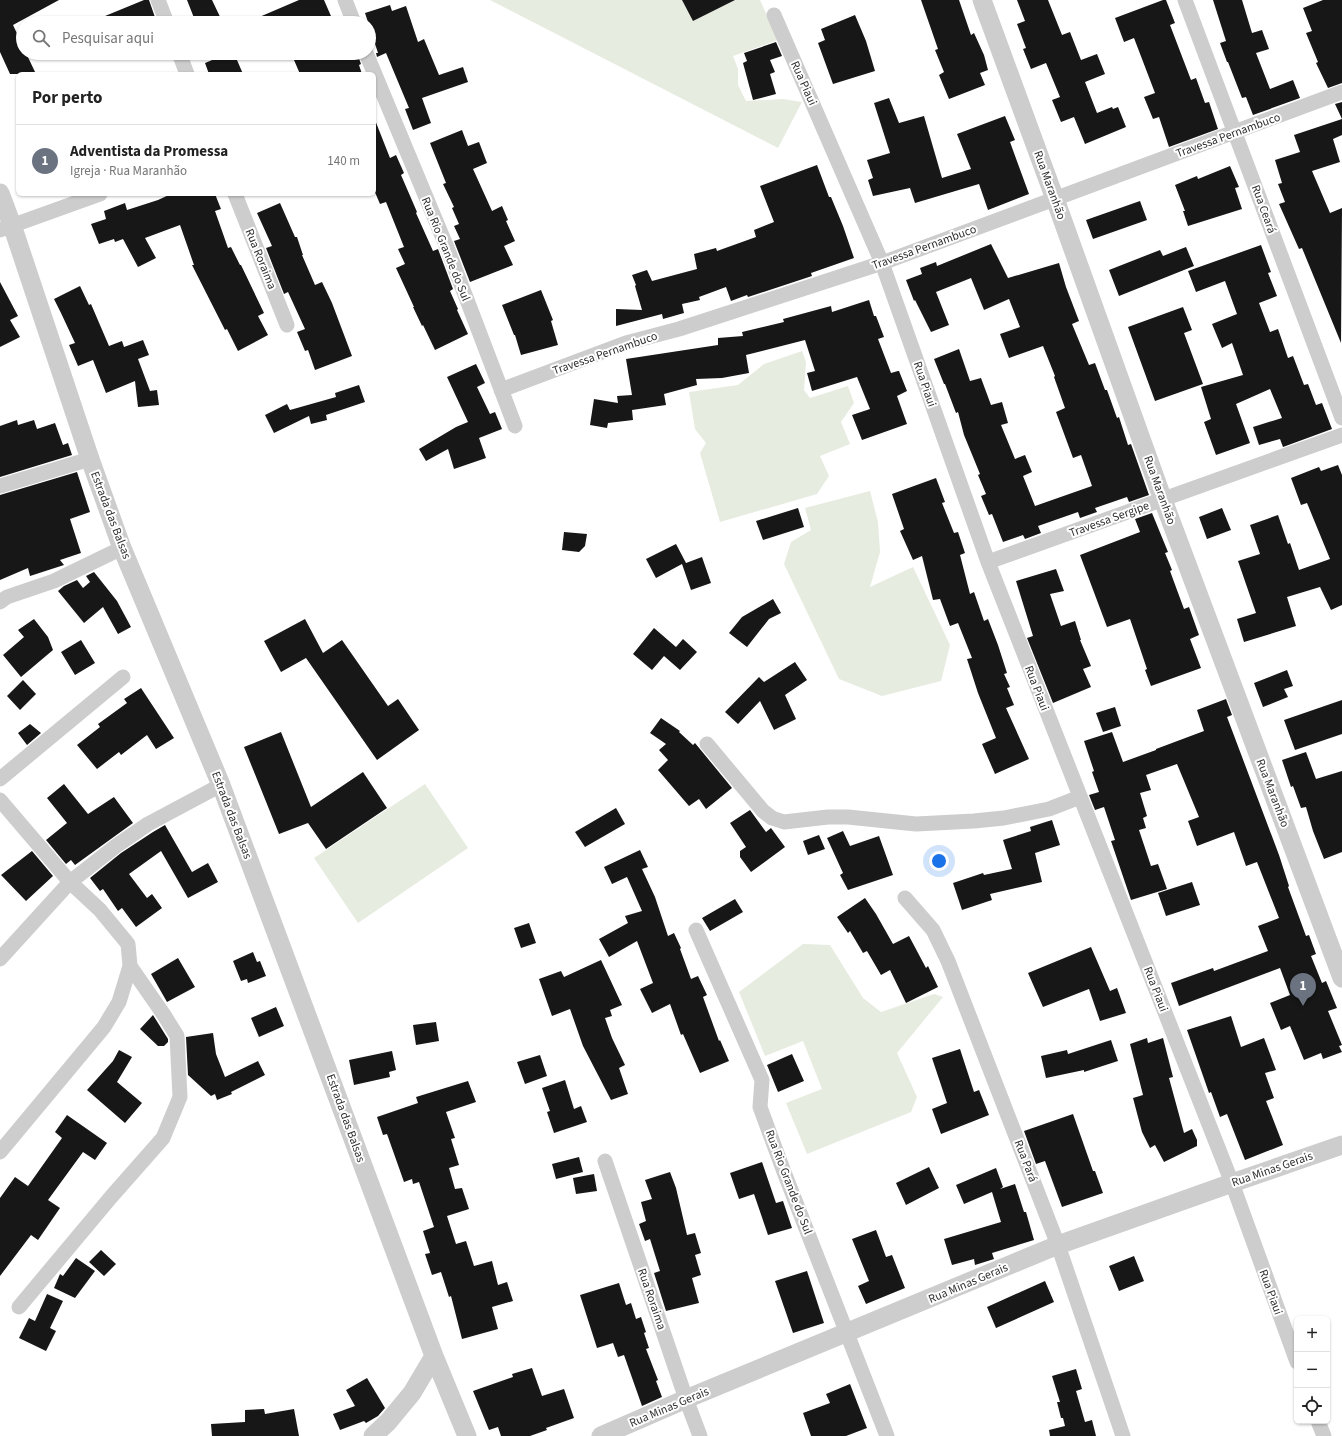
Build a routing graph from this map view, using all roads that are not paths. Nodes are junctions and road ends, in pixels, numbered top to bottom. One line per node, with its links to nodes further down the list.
1 (158, 0): 6 (street)
2 (345, 0): 7 (street)
3 (982, 0): 18 (street, Rua Maranhão)
4 (1185, 0): 14 (street, Rua Ceará)
5 (774, 15): 20 (street, Rua Piaui)
6 (164, 16)
7 (351, 16)
8 (182, 60): 10 (street)
9 (368, 60): 11 (street, Rua Rio Grande do Sul)
10 (186, 72)
11 (371, 72)
12 (1342, 92): 14 (street, Travessa Pernambuco)
13 (378, 95): 22 (street, Rua Rio Grande do Sul)
14 (1236, 132): 18 (street, Travessa Pernambuco); 23 (street, Rua Ceará)
15 (0, 193): 19 (street, Estrada das Balsas)
16 (94, 196): 19 (street)
17 (236, 196): 21 (street, Rua Roraima)
18 (1055, 198): 20 (street, Travessa Pernambuco); 28 (street, Rua Maranhão)
19 (6, 228): 26 (street, Estrada das Balsas)
20 (882, 263): 22 (street, Travessa Pernambuco); 30 (street, Rua Piaui)
21 (287, 325)
22 (501, 390): 24 (street, Rua Rio Grande do Sul)
23 (1342, 418)
24 (515, 426)
25 (1342, 435): 28 (street, Travessa Sergipe)
26 (90, 459): 27 (street); 29 (street, Estrada das Balsas)
27 (0, 486)
28 (1163, 500): 30 (street, Travessa Sergipe); 43 (street, Rua Maranhão)
29 (122, 548): 31 (street); 35 (street, Estrada das Balsas)
30 (988, 562): 36 (street, Rua Piaui)
31 (0, 602)
32 (123, 677): 34 (street)
33 (707, 744): 36 (street)
34 (0, 779)
35 (222, 785): 38 (street); 52 (street, Estrada das Balsas)
36 (1080, 797): 47 (street, Rua Piaui)
37 (0, 800): 38 (street)
38 (70, 882): 41 (street); 42 (street)
39 (905, 898): 48 (street, Rua Pará)
40 (696, 930): 50 (street, Rua Rio Grande do Sul)
41 (0, 959)
42 (130, 966): 45 (street); 49 (street)
43 (1342, 978)
44 (1342, 1145): 47 (street, Rua Minas Gerais)
45 (0, 1152)
46 (605, 1161): 53 (street, Rua Roraima)
47 (1232, 1183): 48 (street, Rua Minas Gerais); 51 (street, Rua Piaui)
48 (1058, 1245): 50 (street, Rua Minas Gerais); 60 (street, Rua Pará)
49 (19, 1307)
50 (846, 1333): 53 (street, Rua Minas Gerais); 59 (street, Rua Rio Grande do Sul)
51 (1294, 1354)
52 (434, 1356): 55 (street); 56 (street, Estrada das Balsas)
53 (686, 1399): 57 (street, Rua Minas Gerais); 58 (street, Rua Roraima)
54 (1319, 1424): 61 (street)
55 (373, 1436)
56 (467, 1436)
57 (601, 1436)
58 (700, 1436)
59 (887, 1436)
60 (1123, 1436)
61 (1324, 1436)

